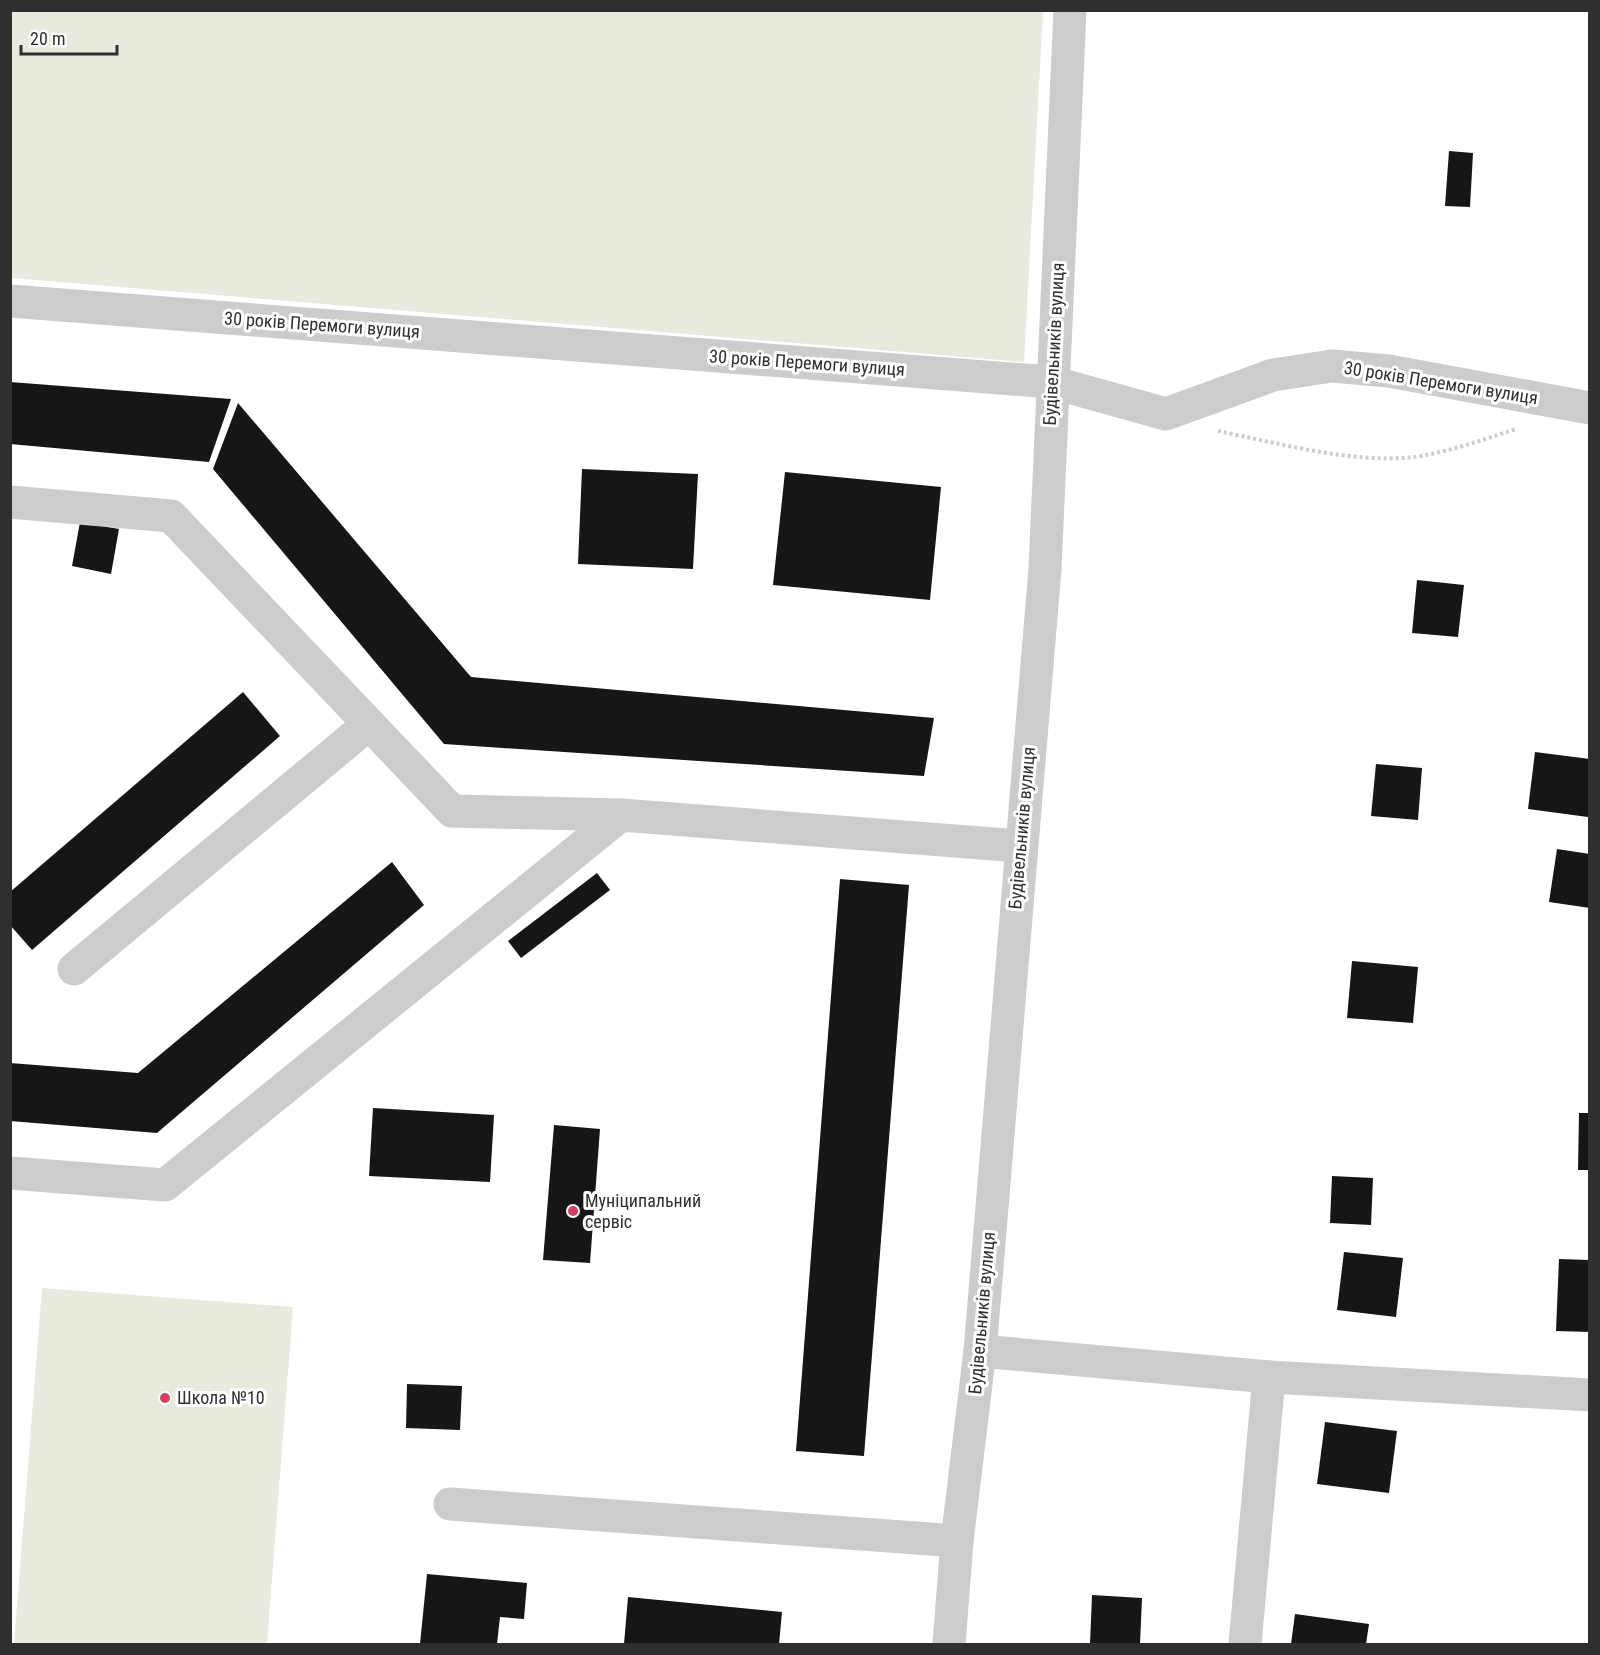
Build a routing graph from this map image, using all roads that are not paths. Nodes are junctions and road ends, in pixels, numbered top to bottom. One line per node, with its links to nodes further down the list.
1 (1070, 10): 3 (street, Будівельників вулиця)
2 (10, 301): 3 (street, 30 років Перемоги вулиця)
3 (1052, 382): 4 (street, 30 років Перемоги вулиця); 8 (street, Будівельників вулиця)
4 (1590, 408)
5 (10, 502): 6 (street)
6 (369, 724): 7 (street); 9 (street)
7 (621, 815): 8 (street); 10 (street)
8 (1020, 846): 11 (street, Будівельників вулиця)
9 (74, 969)
10 (10, 1173)
11 (981, 1352): 12 (street); 15 (street, Будівельників вулиця)
12 (1269, 1377): 13 (street); 17 (street)
13 (1590, 1395)
14 (450, 1504): 15 (street)
15 (957, 1541): 16 (street, Будівельників вулиця)
16 (948, 1644)
17 (1245, 1644)

